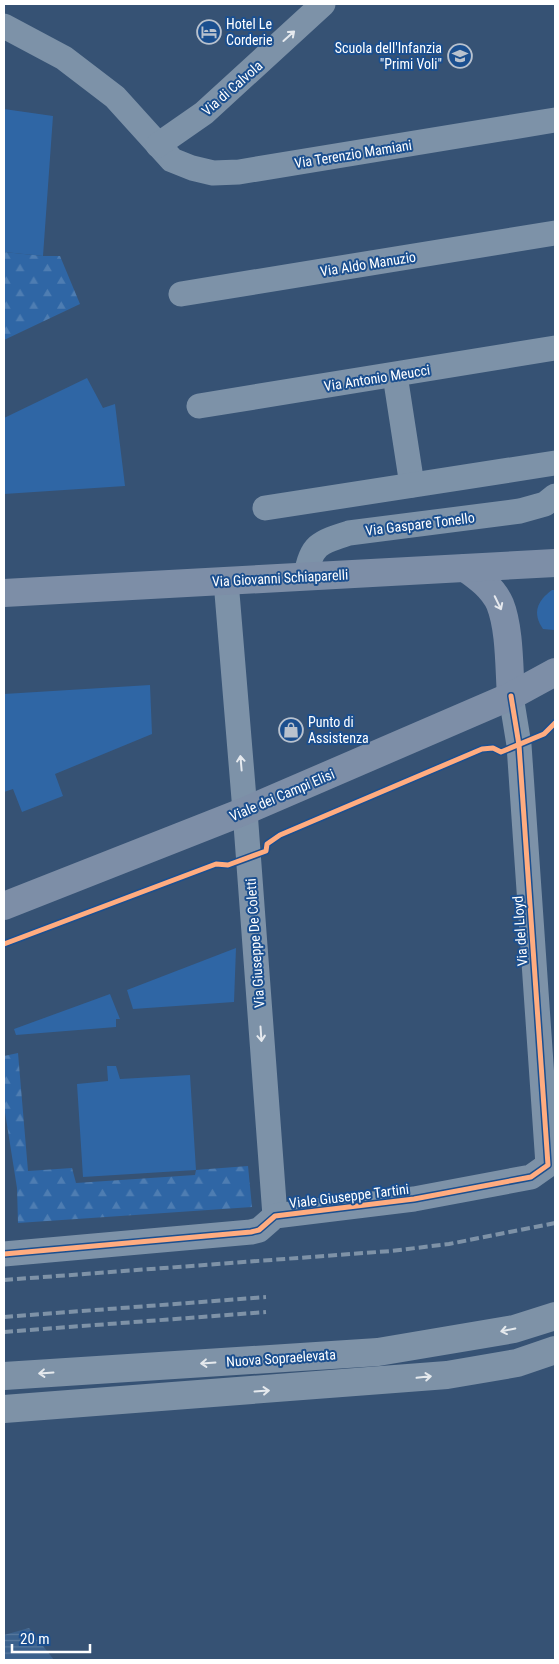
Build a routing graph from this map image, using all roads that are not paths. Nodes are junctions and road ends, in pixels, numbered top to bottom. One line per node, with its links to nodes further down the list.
1 (323, 4): 4 (street, Via di Calvola, one-way to 1)
2 (4, 26): 4 (street, Via Terenzio Mamiani)
3 (555, 120): 4 (street, Via Terenzio Mamiani)
4 (158, 145)
5 (555, 233): 6 (street, Via Aldo Manuzio)
6 (181, 294)
7 (555, 348): 8 (street, Via Antonio Meucci)
8 (395, 375): 9 (street, Via Antonio Meucci); 11 (street)
9 (199, 406)
10 (555, 463): 11 (street)
11 (412, 485): 13 (street)
12 (555, 496): 16 (street, Via Gaspare Tonello)
13 (265, 508)
14 (555, 562): 15 (main road, Via Giovanni Schiaparelli)
15 (465, 568): 16 (main road, Via Giovanni Schiaparelli); 20 (main road, one-way to 20)
16 (306, 577): 17 (main road, Via Giovanni Schiaparelli)
17 (226, 581): 18 (main road, Via Giovanni Schiaparelli); 21 (street, Via Giuseppe De Coletti, one-way to 17)
18 (4, 593)
19 (555, 672): 20 (main road, Viale dei Campi Elisi)
20 (511, 696): 21 (main road, Viale dei Campi Elisi); 23 (street, Via del Lloyd)
21 (245, 811): 22 (main road, Viale dei Campi Elisi); 24 (street, Via Giuseppe De Coletti, one-way to 24)
22 (4, 906)
23 (548, 1165): 24 (street, Viale Giuseppe Tartini)
24 (275, 1216): 25 (street, Viale Giuseppe Tartini)
25 (4, 1254)
26 (555, 1316): 28 (highway, Nuova Sopraelevata, one-way to 28)
27 (555, 1350): 29 (highway, one-way to 27)
28 (4, 1376)
29 (165, 1398): 30 (highway); 31 (highway)
30 (4, 1409)
31 (4, 1419)

